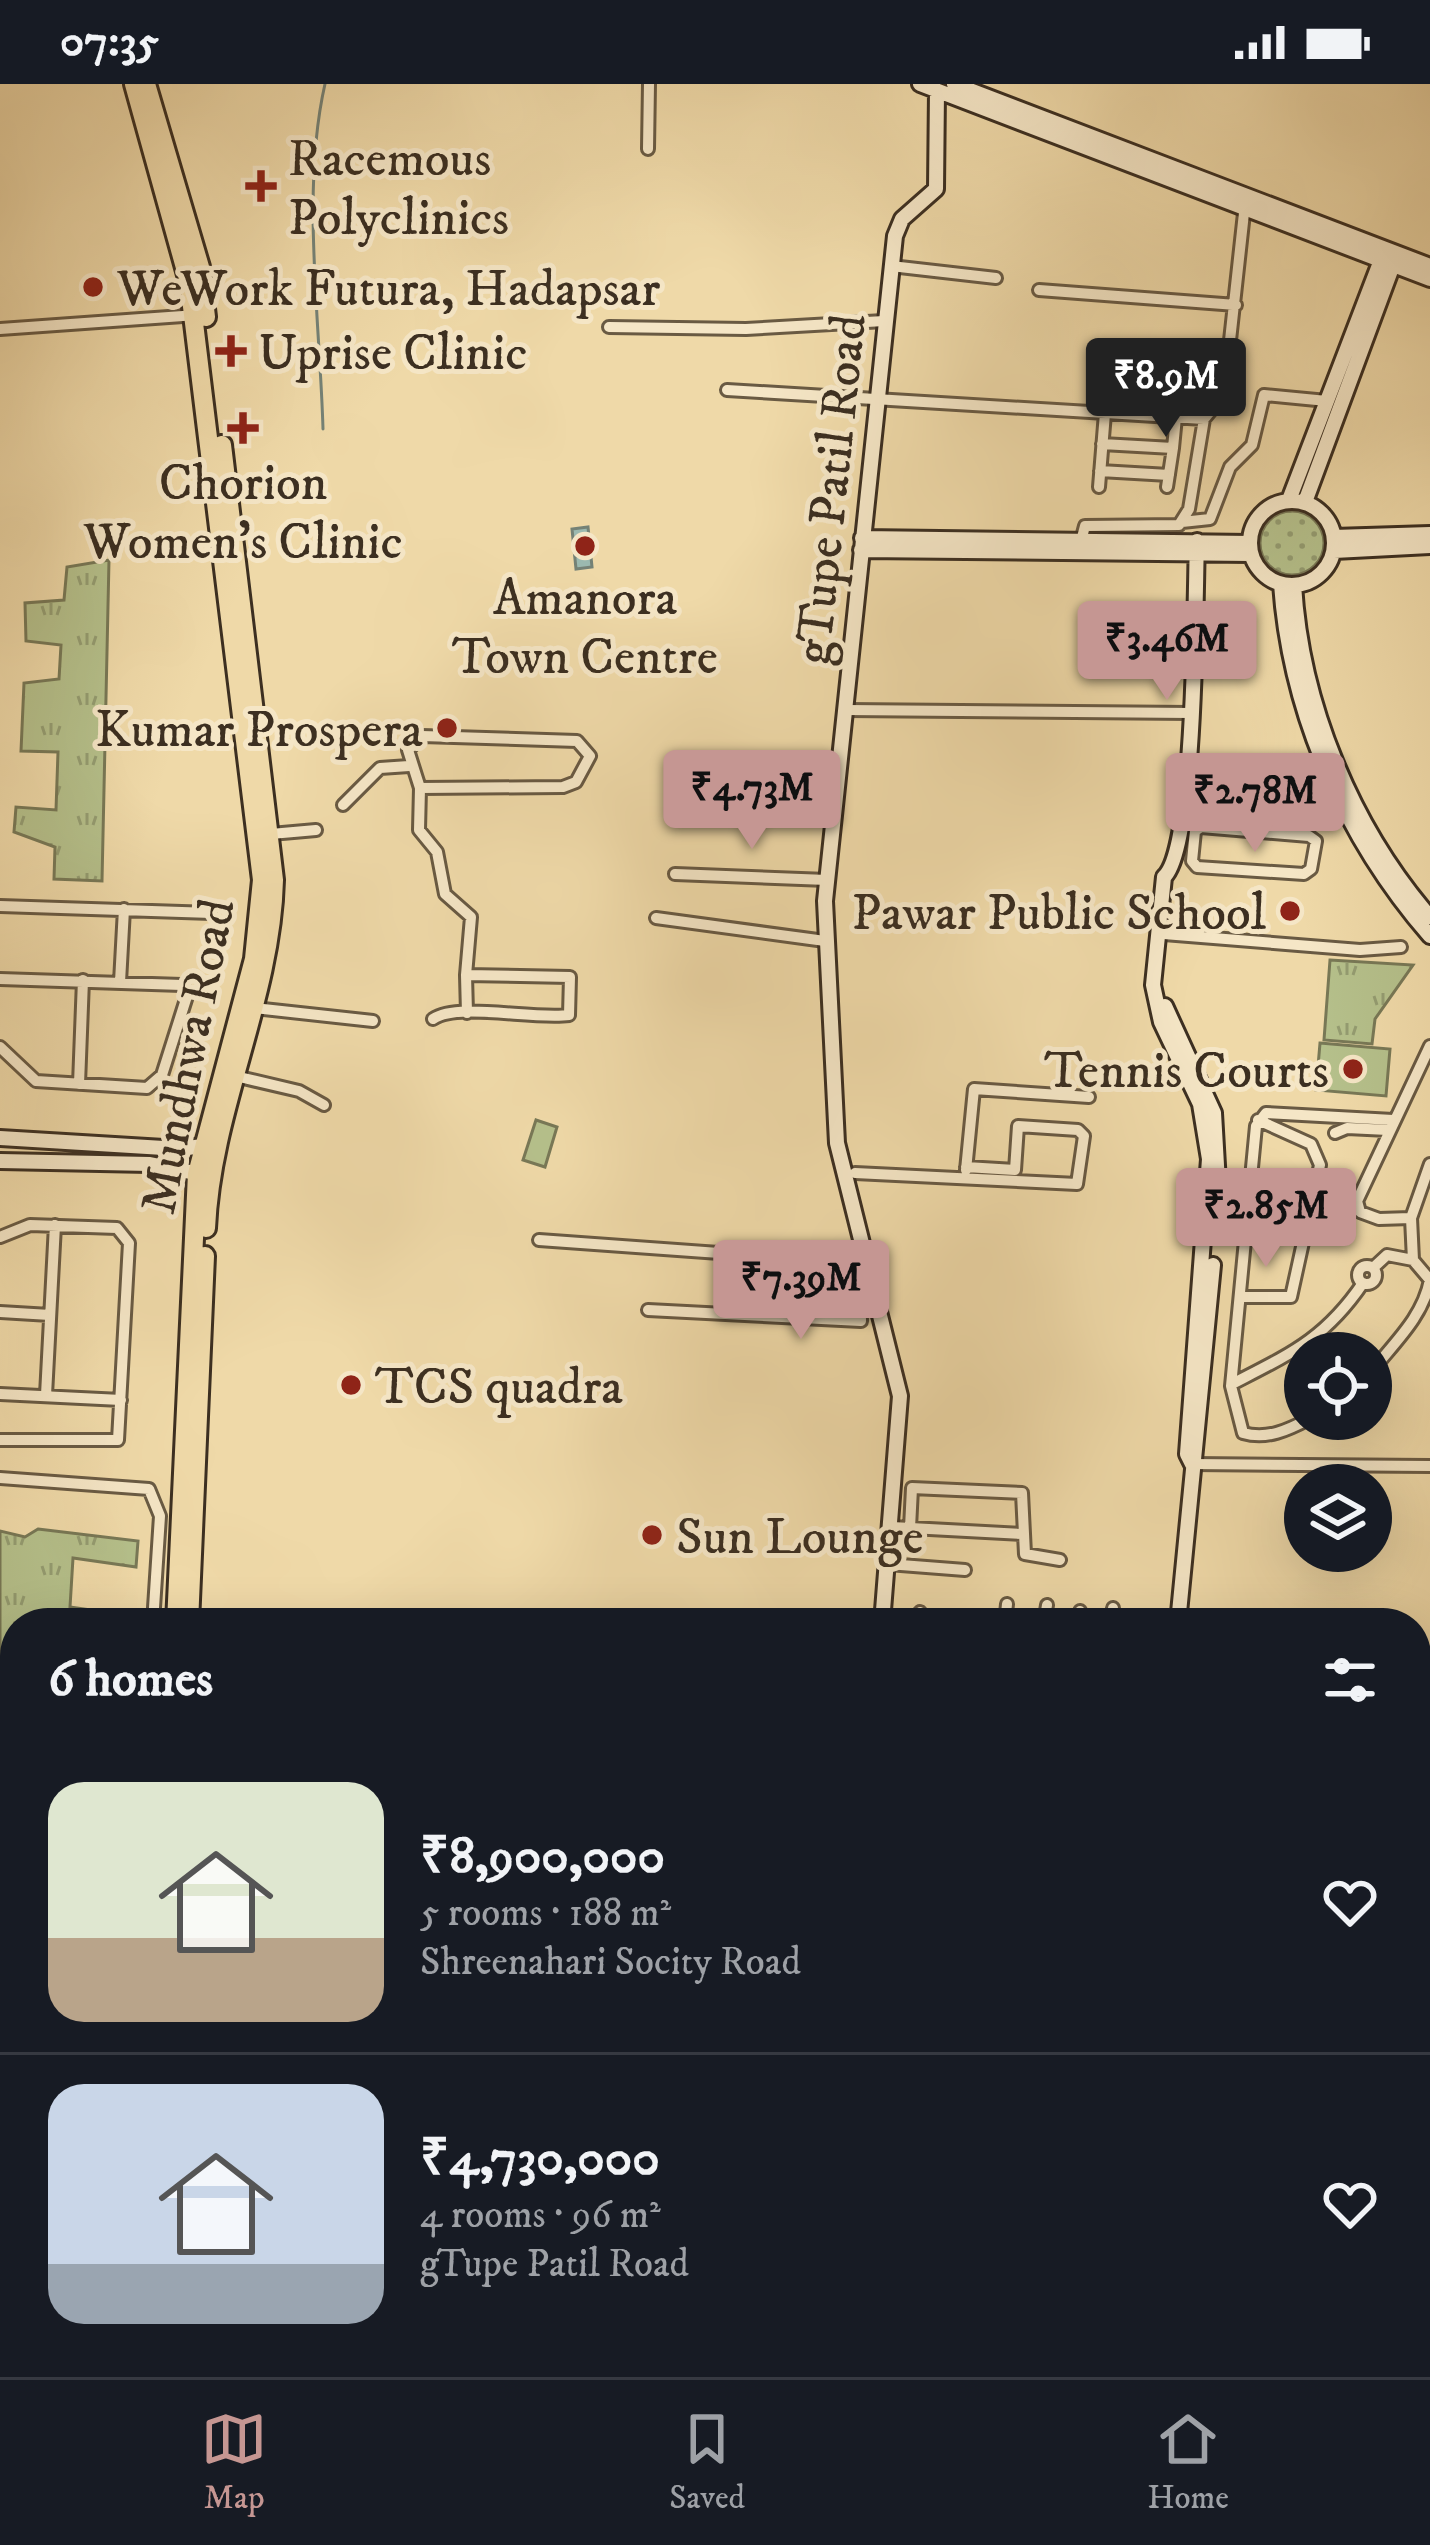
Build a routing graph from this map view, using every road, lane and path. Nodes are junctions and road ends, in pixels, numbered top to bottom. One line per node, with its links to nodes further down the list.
1 (134, 84): 7 (highway, Mundhwa Road)
2 (146, 84): 7 (highway, Mundhwa Road)
3 (649, 84): 8 (street)
4 (920, 84): 6 (street)
5 (954, 84): 9 (street)
6 (938, 87): 9 (street); 12 (street, gTupe Patil Road)
7 (144, 107): 16 (highway, Mundhwa Road)
8 (649, 148)
9 (1245, 202): 10 (street); 11 (street); 15 (street)
10 (1387, 263): 11 (street); 21 (street); 30 (street)
11 (1429, 265)
12 (891, 266): 13 (street); 17 (street, gTupe Patil Road)
13 (996, 278)
14 (1039, 290): 15 (street)
15 (1236, 305): 25 (street)
16 (200, 315): 19 (street); 46 (highway, Mundhwa Road); 79 (highway, Mundhwa Road)
17 (884, 321): 18 (street); 22 (street, gTupe Patil Road)
18 (609, 326)
19 (0, 329)
20 (727, 390): 22 (street)
21 (1327, 401): 30 (street); 31 (street)
22 (874, 403): 23 (street); 34 (street, gTupe Patil Road)
23 (1105, 413): 24 (street); 26 (street)
24 (1176, 417): 25 (street); 27 (street)
25 (1204, 419): 31 (street)
26 (1102, 444): 27 (street); 28 (street)
27 (1173, 448): 28 (street)
28 (1100, 471): 29 (street)
29 (1099, 487)
30 (1297, 501): 35 (street); 38 (street)
31 (1182, 522): 33 (street)
32 (1430, 534): 35 (street)
33 (1139, 540): 34 (street); 37 (street)
34 (861, 544): 40 (street, gTupe Patil Road)
35 (1334, 544): 36 (street); 39 (street)
36 (1430, 546)
37 (1197, 547): 38 (street); 41 (street)
38 (1250, 549): 39 (street)
39 (1287, 584): 54 (street); 57 (street)
40 (845, 710): 41 (street); 50 (street, gTupe Patil Road)
41 (1192, 712): 47 (street)
42 (409, 766): 43 (street); 43 (street); 44 (street)
43 (420, 788): 60 (street)
44 (343, 805)
45 (316, 830): 46 (street)
46 (271, 834): 64 (highway, Mundhwa Road)
47 (1186, 843): 47 (street); 48 (street)
48 (1171, 872): 56 (street); 70 (street)
49 (674, 874): 50 (street)
50 (827, 880): 58 (street, gTupe Patil Road)
51 (0, 906): 52 (street)
52 (124, 909): 53 (street); 63 (street)
53 (212, 913)
54 (1430, 917)
55 (656, 918): 58 (street)
56 (1164, 934): 59 (street); 70 (street)
57 (1430, 936)
58 (825, 941): 90 (street, gTupe Patil Road)
59 (1401, 947)
60 (466, 975): 65 (street); 65 (street)
61 (0, 979): 62 (street)
62 (83, 980): 63 (street); 72 (street)
63 (120, 982): 72 (street)
64 (254, 1007): 67 (street); 71 (highway, Mundhwa Road)
65 (467, 1013): 66 (street)
66 (433, 1019)
67 (374, 1022)
68 (1430, 1046): 76 (street)
69 (0, 1047): 72 (street)
70 (1190, 1071): 102 (street)
71 (235, 1076): 74 (street); 79 (highway, Mundhwa Road)
72 (79, 1084)
73 (1089, 1097): 83 (street)
74 (324, 1105)
75 (1258, 1120): 76 (street); 91 (street); 91 (street)
76 (1390, 1125): 77 (street); 85 (street)
77 (1335, 1133)
78 (0, 1138): 79 (street)
79 (210, 1145): 84 (highway, Mundhwa Road)
80 (0, 1161): 84 (street)
81 (1430, 1164): 85 (street)
82 (856, 1173): 83 (street)
83 (965, 1173): 83 (street)
84 (204, 1175): 116 (highway, Mundhwa Road); 117 (highway, Mundhwa Road)
85 (1411, 1218): 89 (street)
86 (55, 1226): 87 (street); 94 (street); 99 (street)
87 (0, 1237)
88 (539, 1240): 90 (street)
89 (1413, 1260): 95 (street); 96 (street)
90 (865, 1264): 92 (street); 107 (street, gTupe Patil Road)
91 (1240, 1297): 96 (street)
92 (648, 1310)
93 (0, 1312): 94 (street)
94 (50, 1315): 98 (street)
95 (1392, 1347)
96 (1232, 1384): 100 (street)
97 (0, 1394): 98 (street)
98 (46, 1395): 99 (street)
99 (121, 1400): 101 (street)
100 (1284, 1429)
101 (0, 1441)
102 (1192, 1464): 103 (street); 121 (street)
103 (1430, 1466)
104 (1022, 1476): 106 (street)
105 (0, 1478): 115 (street)
106 (1022, 1493): 108 (street); 109 (street)
107 (892, 1527): 108 (street); 111 (street, gTupe Patil Road)
108 (910, 1528): 109 (street)
109 (1021, 1534): 110 (street)
110 (1060, 1560)
111 (888, 1564): 112 (street); 118 (street, gTupe Patil Road)
112 (965, 1570)
113 (1007, 1604): 119 (street)
114 (1047, 1605): 120 (street)
115 (154, 1608)
116 (177, 1608)
117 (190, 1608)
118 (884, 1608)
119 (1007, 1608)
120 (1046, 1608)
121 (1179, 1608)

